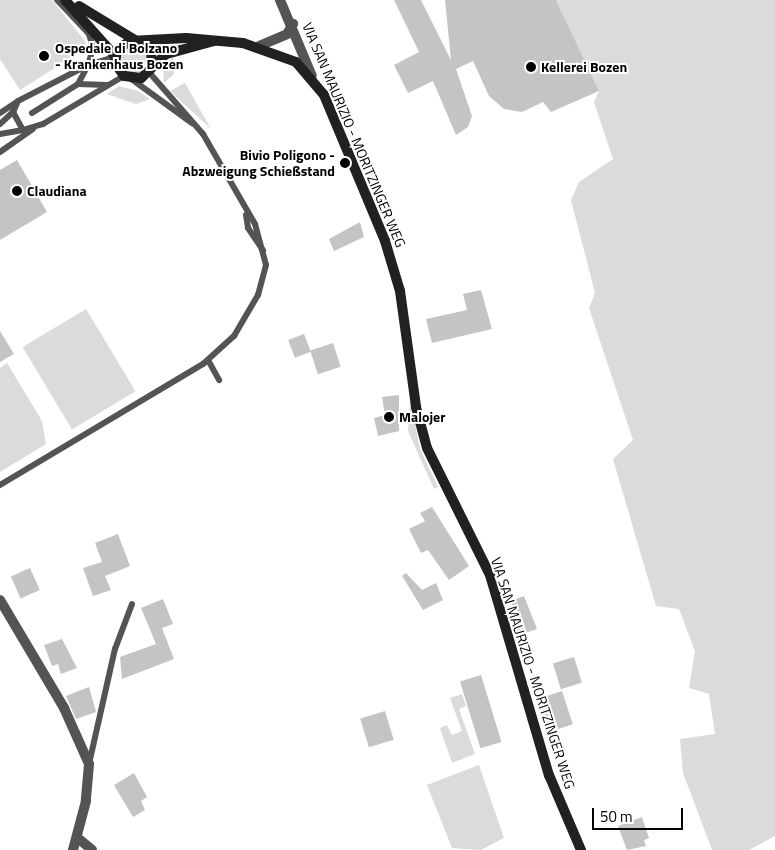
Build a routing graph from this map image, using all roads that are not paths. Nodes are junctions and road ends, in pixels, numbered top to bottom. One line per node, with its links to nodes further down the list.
1 (57, 0): 10 (lane)
2 (65, 0): 9 (main road)
3 (73, 0): 6 (main road)
4 (280, 0): 5 (street, VIA SAN MAURIZIO - MORITZINGER WEG)
5 (293, 24): 8 (street); 12 (street, VIA SAN MAURIZIO - MORITZINGER WEG)
6 (136, 40): 7 (main road); 9 (main road); 11 (main road)
7 (214, 41): 8 (main road); 11 (main road)
8 (259, 46): 12 (main road)
9 (115, 56): 10 (lane); 13 (main road)
10 (88, 66): 15 (lane); 16 (lane)
11 (151, 70): 13 (main road); 21 (lane)
12 (312, 76): 35 (main road, VIA SAN MAURIZIO - MORITZINGER WEG)
13 (127, 77): 14 (lane); 21 (lane)
14 (112, 83): 15 (lane); 22 (lane)
15 (78, 84): 18 (lane)
16 (18, 101): 17 (lane); 19 (lane)
17 (13, 112): 20 (lane); 23 (lane)
18 (32, 112)
19 (0, 113)
20 (0, 124)
21 (197, 127): 26 (lane)
22 (33, 129): 23 (lane); 25 (lane)
23 (24, 130): 24 (lane)
24 (0, 134)
25 (0, 152)
26 (208, 360): 27 (lane); 28 (lane)
27 (219, 380)
28 (0, 486)
29 (0, 600): 31 (street)
30 (132, 604): 31 (lane)
31 (89, 764): 32 (street)
32 (79, 839): 33 (street); 34 (street)
33 (73, 850)
34 (92, 850)
35 (580, 850)

